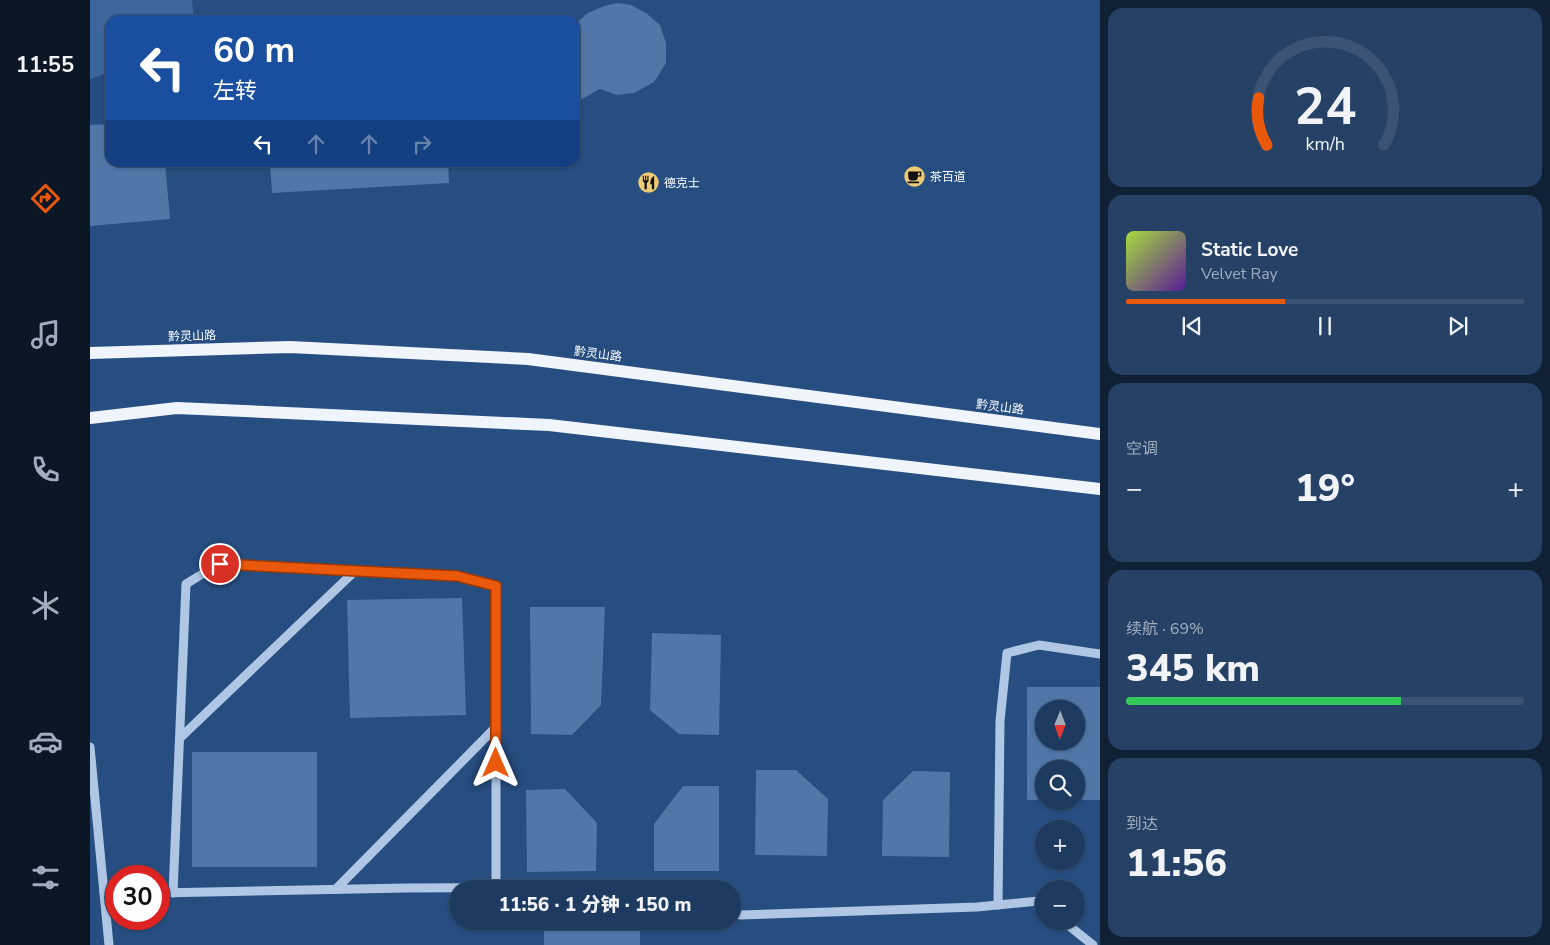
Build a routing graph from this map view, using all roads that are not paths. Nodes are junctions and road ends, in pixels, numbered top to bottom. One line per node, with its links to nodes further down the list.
1 (90, 353): 3 (main road, 黔灵山路)
2 (90, 418): 4 (main road)
3 (1100, 434)
4 (1100, 489)
5 (355, 571): 7 (street); 8 (street); 8 (street)
6 (1100, 654): 16 (street)
7 (496, 727): 10 (street); 12 (street)
8 (180, 738): 14 (street)
9 (90, 747): 13 (street)
10 (496, 880)
11 (449, 888): 12 (street)
12 (336, 889): 14 (street)
13 (104, 892): 19 (street)
14 (173, 893)
15 (1035, 901): 16 (street)
16 (998, 905): 17 (street)
17 (741, 915)
18 (1074, 930): 20 (street)
19 (109, 945)
20 (1093, 945)

